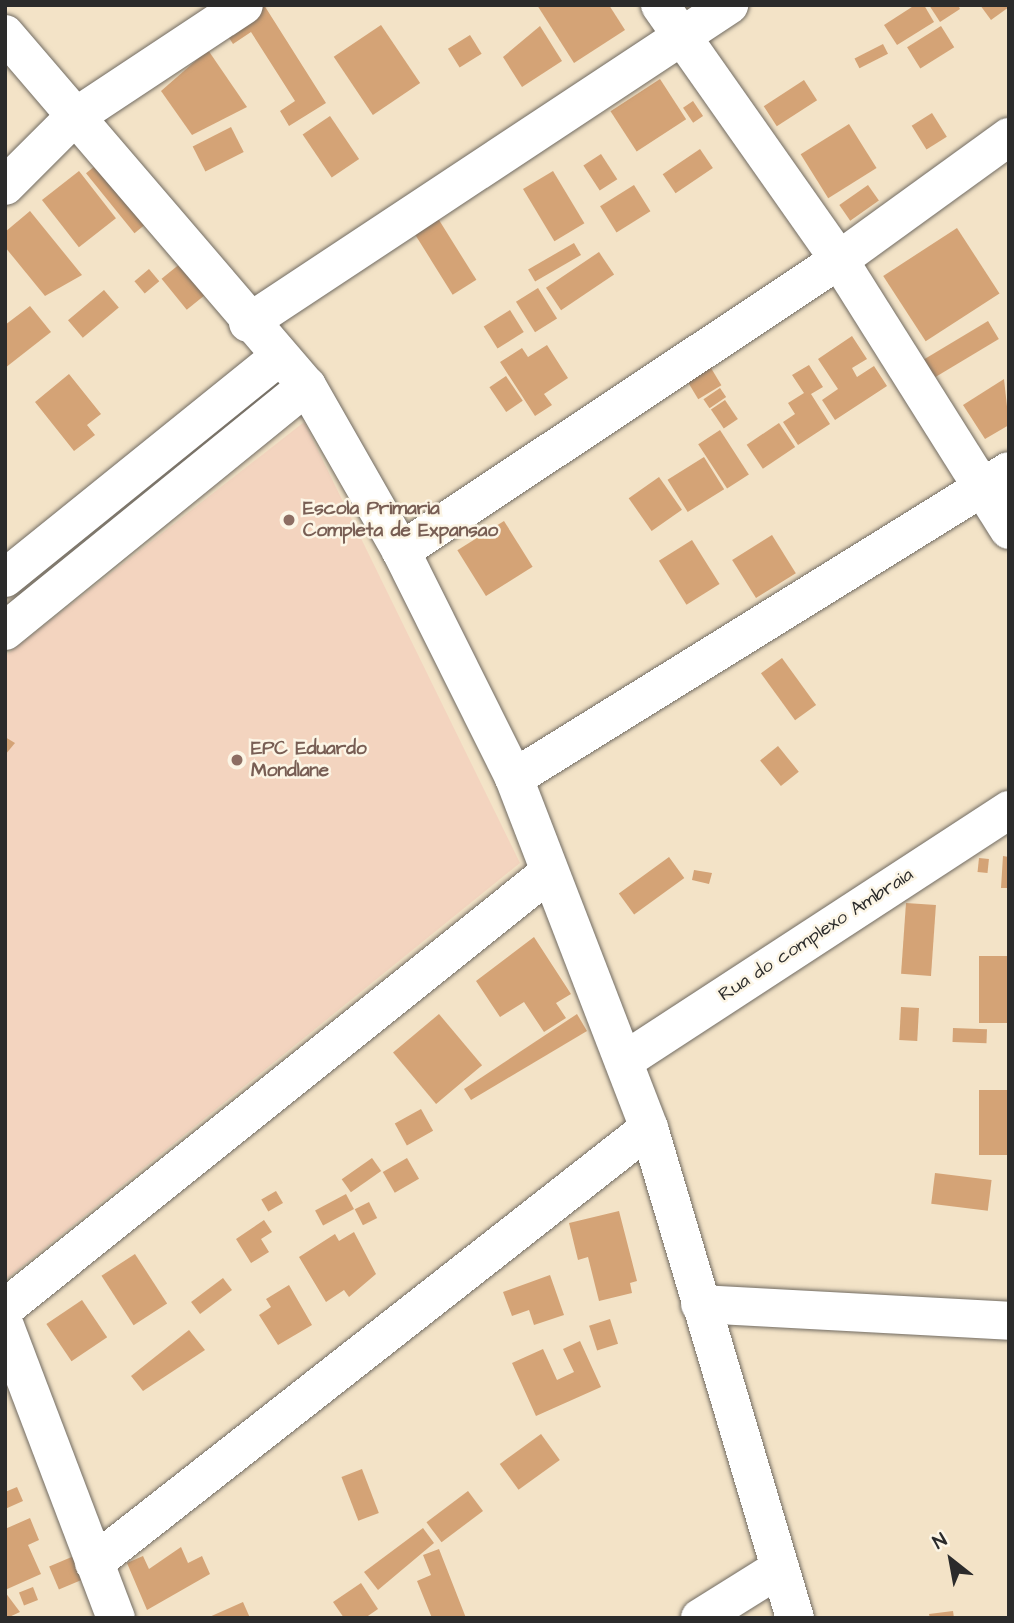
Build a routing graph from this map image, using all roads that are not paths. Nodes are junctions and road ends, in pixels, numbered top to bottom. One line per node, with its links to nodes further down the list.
1 (244, 5): 6 (street)
2 (660, 5): 5 (street)
3 (729, 5): 5 (street)
4 (5, 34): 6 (street)
5 (683, 38): 9 (street); 10 (street)
6 (72, 119): 8 (street); 10 (street)
7 (1009, 137): 9 (street)
8 (5, 186)
9 (839, 260): 13 (street); 15 (street)
10 (248, 323): 11 (street)
11 (278, 358): 12 (street); 16 (street)
12 (307, 386): 15 (street); 17 (street)
13 (998, 479): 14 (street); 18 (street)
14 (1009, 530)
15 (401, 551): 18 (street)
16 (5, 578)
17 (5, 631)
18 (513, 778): 20 (street)
19 (1009, 810): 21 (street, Rua do complexo Ambraia)
20 (546, 875): 21 (street); 24 (street)
21 (624, 1061): 22 (street)
22 (649, 1128): 23 (street); 27 (street)
23 (700, 1304): 25 (street); 28 (street)
24 (5, 1308)
25 (1009, 1321)
26 (5, 1326): 27 (street)
27 (94, 1563): 29 (street)
28 (780, 1568): 30 (street); 31 (street)
29 (116, 1618)
30 (700, 1618)
31 (795, 1618)

